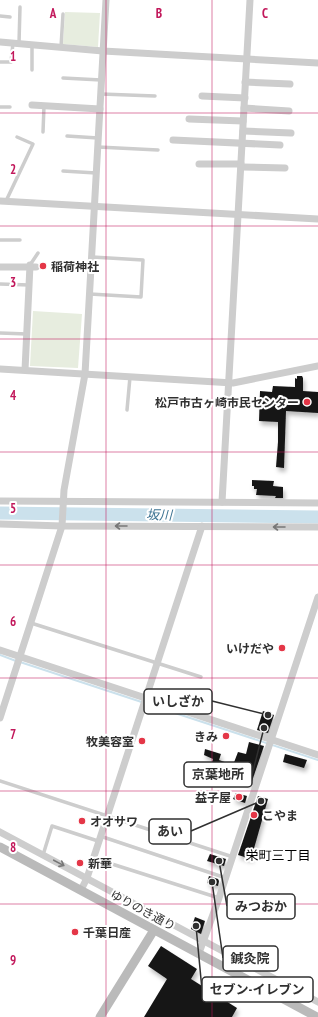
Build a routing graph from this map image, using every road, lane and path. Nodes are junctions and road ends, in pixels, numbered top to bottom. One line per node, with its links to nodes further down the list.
1 (106, 0): 11 (street)
2 (250, 0): 12 (street)
3 (20, 7): 8 (lane)
4 (63, 14): 10 (lane)
5 (0, 16): 6 (lane)
6 (10, 17)
7 (0, 42): 8 (street)
8 (16, 43): 9 (street); 13 (lane)
9 (32, 44): 10 (street); 15 (lane)
10 (61, 47): 11 (street)
11 (103, 51): 12 (street); 17 (street)
12 (247, 59): 14 (street); 18 (street)
13 (0, 62)
14 (318, 63)
15 (32, 70)
16 (63, 78): 17 (lane)
17 (101, 80): 20 (street)
18 (245, 82): 19 (street); 23 (street)
19 (290, 84)
20 (101, 94): 21 (lane); 29 (street)
21 (155, 96)
22 (202, 96): 23 (street)
23 (244, 98): 28 (street)
24 (32, 105): 25 (street)
25 (44, 106): 29 (street); 34 (lane)
26 (0, 107): 27 (lane)
27 (10, 107)
28 (244, 108): 30 (street); 32 (street)
29 (100, 109): 38 (street)
30 (289, 111)
31 (190, 119): 32 (street)
32 (243, 121): 33 (street)
33 (242, 131): 35 (street); 40 (street)
34 (43, 132)
35 (290, 133)
36 (66, 136): 38 (lane)
37 (17, 137): 49 (lane)
38 (98, 138): 42 (street)
39 (173, 140): 40 (street)
40 (242, 144): 41 (street); 45 (street)
41 (280, 145)
42 (98, 146): 43 (lane); 48 (street)
43 (158, 150)
44 (199, 164): 45 (street)
45 (241, 165): 46 (street); 51 (street)
46 (285, 168)
47 (63, 171): 48 (lane)
48 (96, 173): 50 (street)
49 (3, 202): 50 (street)
50 (94, 207): 51 (street); 56 (street)
51 (238, 215): 52 (street); 69 (street)
52 (318, 219)
53 (0, 240): 54 (lane)
54 (20, 240)
55 (38, 253): 57 (lane)
56 (92, 257): 61 (street); 61 (lane)
57 (32, 266): 58 (street); 60 (street)
58 (0, 267)
59 (0, 284): 60 (lane)
60 (30, 285): 63 (street)
61 (90, 294): 67 (street)
62 (0, 333): 63 (lane)
63 (27, 334): 66 (street)
64 (318, 366): 69 (street)
65 (0, 369): 66 (street)
66 (25, 370): 67 (street)
67 (85, 374): 68 (street); 72 (street)
68 (130, 377): 69 (street); 70 (lane)
69 (229, 383): 73 (street)
70 (128, 410)
71 (0, 501): 72 (street)
72 (63, 502): 73 (street); 76 (street)
73 (222, 502): 74 (street)
74 (318, 503)
75 (0, 524): 76 (street)
76 (62, 526): 77 (street, one-way to 76); 80 (street)
77 (202, 526): 78 (street, one-way to 77); 83 (street)
78 (318, 527)
79 (318, 597): 87 (street)
80 (31, 623): 82 (street); 83 (lane)
81 (0, 650): 82 (street)
82 (19, 659): 85 (street); 86 (street)
83 (157, 664): 84 (lane); 85 (street)
84 (201, 677)
85 (145, 701): 87 (street); 90 (street)
86 (0, 718)
87 (270, 742): 88 (street); 95 (street)
88 (318, 755)
89 (0, 781): 90 (lane)
90 (107, 816): 92 (street); 95 (lane)
91 (0, 832): 94 (street)
92 (99, 839): 94 (lane); 96 (street); 98 (lane)
93 (0, 847): 99 (street, ゆりのき通り)
94 (43, 855): 97 (street, one-way to 97)
95 (233, 856): 98 (street)
96 (93, 858): 97 (street); 100 (lane)
97 (87, 878): 99 (street); 102 (street)
98 (226, 878): 100 (street)
99 (81, 890): 101 (street, ゆりのき通り)
100 (219, 898): 102 (street)
101 (154, 930): 103 (street, ゆりのき通り); 105 (street)
102 (204, 942): 103 (street); 104 (street)
103 (199, 954): 106 (street, ゆりのき通り)
104 (318, 1002)
105 (100, 1017)
106 (317, 1017)

